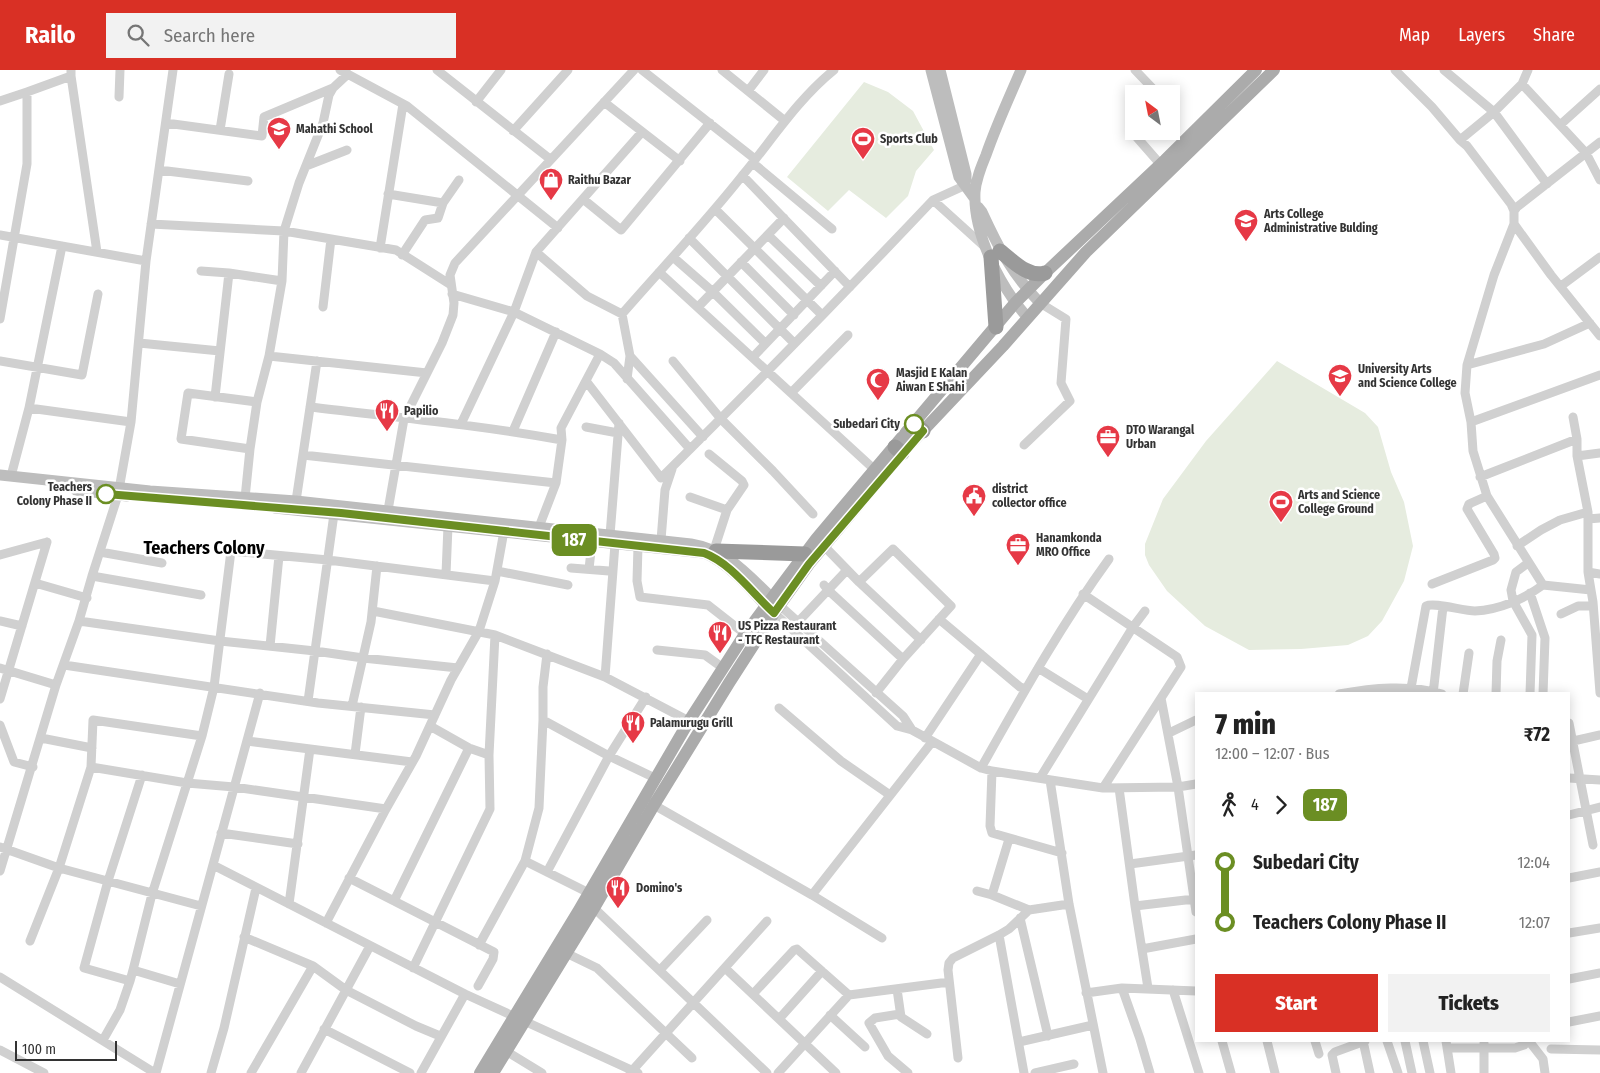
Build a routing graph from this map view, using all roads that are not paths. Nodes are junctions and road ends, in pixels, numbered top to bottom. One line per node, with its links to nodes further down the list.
1 (120, 70): 29 (street)
2 (173, 70): 36 (street)
3 (501, 70): 31 (street)
4 (634, 70): 32 (street)
5 (642, 70): 37 (street)
6 (722, 70): 27 (street)
7 (764, 70): 27 (street)
8 (834, 70): 35 (street)
9 (931, 70): 58 (street)
10 (940, 70): 58 (street)
11 (1021, 70): 64 (street)
12 (1135, 70): 24 (street)
13 (1256, 70): 50 (main road)
14 (1274, 70): 105 (main road)
15 (1395, 70): 43 (street)
16 (1444, 70): 34 (street)
17 (1528, 70): 23 (street)
18 (440, 71): 31 (street)
19 (566, 71): 40 (street)
20 (344, 72): 25 (street); 33 (street)
21 (71, 73): 28 (street); 81 (street)
22 (229, 74): 39 (street)
23 (1522, 84): 34 (street); 38 (street)
24 (1149, 85)
25 (333, 88): 39 (street); 51 (street)
26 (1600, 90): 38 (street)
27 (748, 91): 35 (street)
28 (27, 92): 30 (street); 75 (street)
29 (119, 97)
30 (0, 102)
31 (476, 102): 40 (street)
32 (604, 102): 41 (street); 47 (street)
33 (403, 104): 59 (street); 60 (street)
34 (1494, 112): 43 (street); 57 (street)
35 (785, 121): 49 (street)
36 (166, 123): 39 (street); 52 (street)
37 (710, 123): 48 (street); 49 (street)
38 (1560, 125): 46 (street)
39 (220, 130)
40 (514, 131): 47 (street)
41 (642, 132): 48 (street); 61 (street)
42 (1139, 140): 50 (street)
43 (1460, 140): 66 (street)
44 (1600, 142): 46 (street)
45 (347, 150): 51 (street)
46 (1586, 153): 55 (street); 57 (street)
47 (550, 159): 60 (street)
48 (680, 161): 61 (street)
49 (754, 161): 53 (street); 71 (street)
50 (1161, 164): 93 (main road)
51 (306, 166): 72 (street)
52 (159, 170): 56 (street); 68 (street)
53 (743, 176): 65 (street); 67 (street)
54 (459, 180): 63 (street)
55 (1600, 180)
56 (248, 181)
57 (1547, 184): 66 (street)
58 (966, 185): 62 (street); 64 (street)
59 (388, 194): 63 (street); 79 (street)
60 (517, 195): 70 (street); 99 (street)
61 (583, 199): 70 (street)
62 (933, 200): 83 (street); 98 (street)
63 (443, 203): 84 (street)
64 (976, 203): 83 (street)
65 (715, 209): 76 (street); 80 (street)
66 (1514, 211): 69 (street)
67 (784, 218): 74 (street); 90 (street)
68 (151, 224): 72 (street); 87 (street)
69 (1514, 224): 97 (street); 131 (street)
70 (558, 228): 82 (street)
71 (832, 229)
72 (284, 231): 77 (street); 95 (street)
73 (0, 235): 75 (street)
74 (768, 235): 80 (street); 96 (street)
75 (14, 238): 78 (street); 113 (street)
76 (689, 238): 85 (street); 94 (street)
77 (331, 240): 79 (street); 106 (street)
78 (62, 246): 81 (street); 132 (street)
79 (380, 248): 84 (street)
80 (754, 248): 88 (street); 103 (street)
81 (96, 252): 87 (street)
82 (536, 252): 108 (street); 109 (street)
83 (992, 252): 93 (highway); 100 (street); 104 (street); 115 (highway)
84 (402, 255): 99 (street)
85 (673, 257): 91 (street); 101 (street)
86 (1600, 257): 97 (street)
87 (146, 261): 120 (street)
88 (741, 262): 94 (street); 110 (street)
89 (202, 271): 92 (street)
90 (835, 271): 96 (street); 98 (street)
91 (659, 272): 107 (street); 109 (street)
92 (230, 273): 95 (street); 123 (street)
93 (1045, 273): 100 (main road)
94 (727, 277): 101 (street); 116 (street)
95 (282, 281): 125 (street)
96 (821, 286): 103 (street)
97 (1561, 286): 114 (street)
98 (850, 287): 111 (street)
99 (452, 289): 108 (street); 134 (street)
100 (1028, 290): 104 (main road); 105 (street)
101 (713, 292): 107 (street); 121 (street)
102 (98, 294): 132 (street)
103 (807, 301): 110 (street); 111 (street)
104 (1015, 303): 112 (street); 115 (main road)
105 (1040, 303): 112 (main road); 157 (street)
106 (323, 307)
107 (698, 308): 127 (street)
108 (514, 312): 117 (street); 148 (street)
109 (622, 314): 126 (street)
110 (794, 315): 116 (street)
111 (822, 315): 122 (street)
112 (1027, 317): 151 (main road)
113 (0, 319)
114 (1590, 323): 119 (street); 131 (street)
115 (996, 327): 151 (main road)
116 (779, 329): 121 (street); 122 (street)
117 (556, 332): 124 (street); 152 (street)
118 (848, 335): 138 (street)
119 (1600, 336)
120 (139, 343): 123 (street); 146 (street)
121 (765, 343): 127 (street)
122 (794, 343): 133 (street)
123 (220, 351): 139 (street)
124 (600, 354): 136 (street); 137 (street)
125 (270, 356): 129 (street); 140 (street)
126 (630, 356): 136 (street); 154 (street)
127 (753, 357): 133 (street)
128 (0, 361): 132 (street)
129 (317, 361): 134 (street); 141 (street)
130 (673, 361): 145 (street)
131 (1467, 365): 147 (street)
132 (37, 368): 142 (street)
133 (767, 370): 138 (street); 145 (street)
134 (426, 374): 144 (street)
135 (1600, 375): 147 (street)
136 (627, 379): 159 (street)
137 (586, 381): 149 (street); 156 (street)
138 (791, 393): 167 (street)
139 (215, 396): 140 (street); 158 (street)
140 (257, 402): 158 (street)
141 (310, 407): 144 (street); 163 (street)
142 (29, 408): 146 (street); 168 (street)
143 (1573, 417): 155 (street)
144 (404, 419): 148 (street); 165 (street)
145 (721, 419): 154 (street); 179 (street)
146 (131, 422): 172 (street)
147 (1472, 422): 169 (street)
148 (461, 424): 152 (street)
149 (619, 424): 153 (street); 166 (street)
150 (586, 427): 153 (street)
151 (918, 428): 160 (main road)
152 (513, 431): 156 (street)
153 (618, 433): 186 (street)
154 (703, 436): 159 (street)
155 (1577, 439): 164 (street); 169 (street)
156 (562, 440): 171 (street)
157 (1024, 445)
158 (250, 449): 175 (street)
159 (690, 449): 166 (street)
160 (898, 450): 167 (main road); 190 (main road)
161 (1600, 453): 164 (street)
162 (709, 454): 177 (street)
163 (303, 455): 165 (street); 176 (street)
164 (1577, 456): 181 (street)
165 (396, 465): 171 (street); 180 (street)
166 (673, 466): 187 (street)
167 (875, 470): 194 (main road)
168 (6, 476): 172 (street)
169 (1480, 477): 173 (street)
170 (0, 482): 172 (street)
171 (556, 483): 184 (street)
172 (119, 491): 175 (street); 178 (street); 193 (street)
173 (1487, 496): 191 (street); 214 (street)
174 (690, 497): 177 (street)
175 (245, 498): 176 (street)
176 (296, 501): 180 (street)
177 (728, 510): 192 (street)
178 (334, 514): 180 (street); 198 (street)
179 (813, 514)
180 (387, 515): 183 (street); 184 (street)
181 (1588, 516): 182 (street); 191 (street); 207 (street)
182 (1600, 518)
183 (448, 526): 185 (street); 208 (street)
184 (539, 527): 186 (street)
185 (504, 531): 188 (street); 206 (street)
186 (613, 540): 187 (street); 188 (street); 189 (street); 256 (street)
187 (661, 540): 192 (street)
188 (592, 542): 203 (street)
189 (638, 546): 224 (street); 238 (street)
190 (824, 546): 204 (street); 224 (main road)
191 (1517, 546): 200 (street)
192 (715, 550): 194 (highway); 224 (street)
193 (100, 552): 199 (street); 210 (street)
194 (805, 554): 224 (main road)
195 (0, 555): 213 (street)
196 (279, 556): 198 (street); 242 (street); 243 (street)
197 (1109, 559): 219 (street)
198 (328, 560): 201 (street); 244 (street)
199 (162, 563)
200 (1528, 563): 216 (street); 223 (street)
201 (377, 566): 208 (street); 227 (street)
202 (571, 568): 203 (street)
203 (589, 569): 205 (street)
204 (847, 570): 212 (street); 217 (street)
205 (609, 571)
206 (497, 572): 211 (street); 215 (street)
207 (1588, 572): 209 (street); 218 (street)
208 (446, 574): 211 (street)
209 (1600, 574)
210 (92, 576): 221 (street); 222 (street)
211 (495, 581): 237 (street)
212 (859, 582): 231 (street); 240 (street)
213 (35, 583): 222 (street); 235 (street)
214 (1432, 584)
215 (568, 585)
216 (1543, 585): 218 (street); 220 (street)
217 (826, 588): 234 (street); 250 (street)
218 (1591, 590): 225 (street)
219 (1083, 594): 236 (street); 254 (street)
220 (1530, 594): 223 (street); 267 (street)
221 (201, 596)
222 (86, 598): 233 (street)
223 (1513, 601): 226 (street); 266 (street)
224 (773, 605): 234 (street); 238 (main road); 284 (street); 318 (main road)
225 (1593, 606): 229 (street); 230 (street)
226 (1444, 607): 259 (street); 263 (street)
227 (372, 611): 237 (street); 249 (street)
228 (1145, 611): 236 (street)
229 (1561, 614)
230 (1597, 618): 270 (street)
231 (939, 619): 240 (street); 248 (street)
232 (0, 621): 235 (street)
233 (80, 621): 242 (street); 251 (street)
234 (798, 622): 269 (street)
235 (22, 626): 255 (street)
236 (1133, 628): 272 (street); 274 (street)
237 (479, 630): 239 (street); 252 (street)
238 (745, 634): 253 (main road)
239 (495, 635): 247 (street); 296 (street)
240 (921, 640): 250 (street)
241 (1501, 640): 265 (street)
242 (220, 641): 243 (street); 258 (street)
243 (270, 646): 244 (street)
244 (315, 650): 249 (street); 275 (street)
245 (658, 650): 253 (street)
246 (1469, 653): 264 (street)
247 (547, 654): 256 (street); 279 (street)
248 (981, 654): 260 (street); 289 (street)
249 (363, 658): 252 (street); 276 (street)
250 (903, 659): 269 (street)
251 (64, 665): 257 (street); 258 (street)
252 (458, 668): 278 (street)
253 (723, 668): 281 (main road)
254 (1038, 668): 260 (street); 274 (street)
255 (4, 669): 257 (street); 273 (street)
256 (605, 677): 271 (street)
257 (56, 686): 288 (street)
258 (214, 686): 268 (street); 287 (street)
259 (1411, 688): 261 (street); 262 (street)
260 (1025, 689): 301 (street)
261 (1348, 692)
262 (1431, 692)
263 (1436, 692)
264 (1463, 692)
265 (1496, 692)
266 (1530, 692)
267 (1543, 692)
268 (260, 693): 275 (street); 290 (street)
269 (876, 693): 284 (street)
270 (1600, 693)
271 (646, 698): 281 (street); 297 (street)
272 (1161, 698): 285 (street); 314 (street)
273 (0, 699)
274 (1088, 699): 305 (street)
275 (308, 701): 276 (street)
276 (357, 707): 278 (street); 295 (street)
277 (779, 708): 316 (street)
278 (435, 715): 283 (street)
279 (543, 720): 297 (street); 330 (street)
280 (1195, 720): 285 (street)
281 (689, 721): 304 (main road)
282 (0, 725): 299 (street)
283 (430, 726): 293 (street); 298 (street)
284 (912, 730): 289 (street)
285 (1169, 733): 313 (street)
286 (1600, 735): 291 (street)
287 (202, 736): 292 (street); 310 (street)
288 (41, 738): 292 (street); 299 (street)
289 (929, 740): 301 (street); 316 (street)
290 (247, 741): 294 (street); 312 (street)
291 (1571, 742): 307 (street)
292 (92, 748): 300 (street)
293 (469, 748): 296 (street); 347 (street)
294 (310, 749): 295 (street); 317 (street)
295 (355, 754): 298 (street)
296 (489, 755): 358 (street)
297 (609, 756): 304 (street); 335 (street)
298 (412, 762): 320 (street)
299 (33, 767): 327 (street)
300 (91, 767): 303 (street); 333 (street)
301 (981, 768): 302 (street)
302 (992, 771): 305 (street); 324 (street)
303 (142, 775): 310 (street); 339 (street)
304 (655, 778): 342 (main road)
305 (1040, 778): 308 (street)
306 (1570, 778): 307 (street)
307 (1579, 778): 309 (street); 321 (street)
308 (1050, 780): 314 (street); 328 (street)
309 (1600, 780)
310 (187, 782): 312 (street); 343 (street)
311 (1195, 784): 313 (street)
312 (234, 787): 317 (street); 323 (street)
313 (1178, 787): 315 (street); 329 (street)
314 (1103, 788): 315 (street)
315 (1119, 788): 331 (street)
316 (890, 795): 344 (street)
317 (303, 797): 320 (street); 325 (street)
318 (654, 805): 344 (street); 353 (main road)
319 (1600, 808): 321 (street)
320 (386, 809): 337 (street)
321 (1586, 811): 322 (street); 326 (street)
322 (1570, 815)
323 (221, 833): 325 (street); 332 (street)
324 (1009, 839): 328 (street); 345 (street)
325 (298, 844): 348 (street)
326 (1593, 845)
327 (4, 848): 333 (street); 334 (street)
328 (1062, 853): 349 (street)
329 (1192, 855): 331 (street); 346 (street)
330 (525, 861): 335 (street); 367 (street)
331 (1130, 864): 351 (street)
332 (213, 865): 340 (street); 350 (street)
333 (59, 868): 339 (street); 366 (street)
334 (0, 871)
335 (547, 872): 342 (street)
336 (1600, 872): 338 (street)
337 (349, 878): 347 (street); 359 (street)
338 (1570, 878)
339 (108, 881): 343 (street); 380 (street)
340 (256, 888): 348 (street); 363 (street)
341 (977, 891): 345 (street)
342 (589, 893): 398 (main road)
343 (152, 894): 350 (street); 374 (street)
344 (812, 895): 364 (street)
345 (992, 895): 354 (street)
346 (1194, 899): 351 (street); 352 (street)
347 (394, 901): 358 (street)
348 (289, 904): 359 (street)
349 (1069, 904): 354 (street); 390 (street)
350 (201, 906): 382 (street)
351 (1135, 906): 369 (street)
352 (1195, 906)
353 (594, 908): 370 (main road); 375 (street)
354 (1028, 910): 355 (street)
355 (1020, 918): 362 (street); 406 (street)
356 (706, 920): 375 (street)
357 (767, 921): 373 (street)
358 (435, 922): 367 (street); 372 (street)
359 (326, 923): 368 (street)
360 (1600, 928): 361 (street)
361 (1570, 933)
362 (1000, 935): 381 (street); 408 (street)
363 (244, 937): 371 (street); 434 (street)
364 (882, 938)
365 (1195, 939): 369 (street)
366 (30, 941)
367 (478, 945): 383 (street)
368 (370, 946): 372 (street); 387 (street)
369 (1142, 949): 385 (street)
370 (566, 953): 398 (main road); 403 (street)
371 (313, 966): 387 (street); 435 (street)
372 (413, 968): 391 (street)
373 (725, 968): 392 (street); 394 (street)
374 (133, 970): 380 (street); 382 (street)
375 (660, 970): 394 (street)
376 (822, 971): 392 (street); 393 (street); 399 (street)
377 (1600, 973): 379 (street)
378 (0, 977): 407 (street)
379 (1570, 979)
380 (130, 981): 407 (street)
381 (949, 982): 386 (street); 429 (street)
382 (180, 984): 433 (street)
383 (478, 986)
384 (1122, 988): 385 (street); 390 (street); 449 (street)
385 (1148, 988): 388 (street)
386 (897, 989): 393 (street); 395 (street)
387 (346, 990): 402 (street); 405 (street)
388 (1173, 990): 389 (street); 450 (street)
389 (1195, 991)
390 (1086, 993): 401 (street)
391 (465, 994): 398 (street); 405 (street)
392 (753, 994): 399 (street)
393 (849, 995): 396 (street)
394 (694, 1002): 403 (street); 442 (street)
395 (900, 1014): 404 (street); 445 (street)
396 (830, 1016): 419 (street); 422 (street)
397 (1600, 1016): 400 (street)
398 (520, 1018): 426 (main road); 431 (street); 439 (main road)
399 (780, 1019): 419 (street)
400 (1570, 1022)
401 (1093, 1025): 406 (street); 448 (street)
402 (324, 1029): 436 (street); 437 (street)
403 (666, 1033): 428 (street); 431 (street)
404 (927, 1034)
405 (440, 1036): 438 (street)
406 (1048, 1036): 408 (street)
407 (103, 1040): 433 (street)
408 (1019, 1042): 446 (street)
409 (1222, 1042): 451 (street)
410 (1266, 1042): 452 (street)
411 (1316, 1042): 427 (street)
412 (1360, 1042): 453 (street)
413 (1363, 1042): 454 (street)
414 (1387, 1042): 455 (street)
415 (1405, 1042): 456 (street)
416 (1423, 1042): 457 (street)
417 (1528, 1042): 420 (street)
418 (1530, 1042): 460 (street)
419 (805, 1043): 443 (street); 444 (street)
420 (1484, 1044): 421 (street); 459 (street)
421 (1446, 1045): 458 (street)
422 (865, 1047)
423 (1551, 1049): 425 (street)
424 (0, 1050): 432 (street)
425 (1600, 1050)
426 (506, 1051): 440 (main road); 441 (street)
427 (1319, 1054)
428 (692, 1058)
429 (958, 1058)
430 (1074, 1064): 447 (street)
431 (634, 1072)
432 (44, 1073)
433 (155, 1073)
434 (211, 1073)
435 (251, 1073)
436 (301, 1073)
437 (410, 1073)
438 (421, 1073)
439 (480, 1073)
440 (493, 1073)
441 (542, 1073)
442 (767, 1073)
443 (778, 1073)
444 (836, 1073)
445 (907, 1073)
446 (1024, 1073)
447 (1035, 1073)
448 (1103, 1073)
449 (1150, 1073)
450 (1198, 1073)
451 (1231, 1073)
452 (1274, 1073)
453 (1336, 1073)
454 (1370, 1073)
455 (1398, 1073)
456 (1412, 1073)
457 (1430, 1073)
458 (1452, 1073)
459 (1484, 1073)
460 (1545, 1073)

